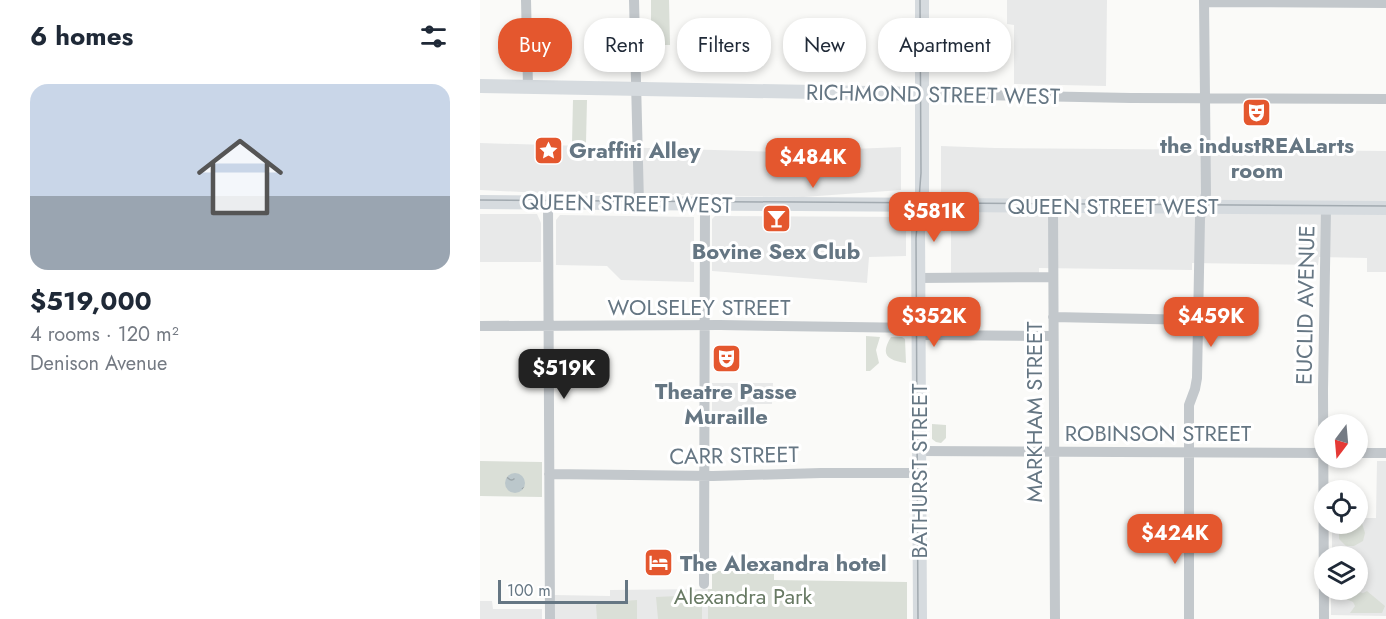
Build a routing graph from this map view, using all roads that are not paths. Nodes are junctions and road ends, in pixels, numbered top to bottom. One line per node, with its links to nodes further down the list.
1 (526, 0): 7 (street)
2 (634, 0): 8 (street)
3 (922, 0): 9 (main road, BATHURST STREET)
4 (1204, 1): 5 (street); 10 (street)
5 (1386, 3)
6 (480, 86): 7 (main road, RICHMOND STREET WEST)
7 (528, 86): 8 (main road, RICHMOND STREET WEST)
8 (635, 87): 9 (main road, RICHMOND STREET WEST); 14 (street)
9 (923, 94): 10 (street, RICHMOND STREET WEST); 16 (main road, BATHURST STREET)
10 (1205, 99): 11 (street, RICHMOND STREET WEST); 18 (street)
11 (1386, 99)
12 (480, 202): 13 (main road, QUEEN STREET WEST)
13 (548, 202): 14 (main road, QUEEN STREET WEST); 26 (street)
14 (639, 203): 15 (main road, QUEEN STREET WEST)
15 (705, 204): 16 (main road, QUEEN STREET WEST); 27 (street)
16 (921, 206): 17 (main road, QUEEN STREET WEST); 22 (main road, BATHURST STREET)
17 (1053, 206): 18 (main road, QUEEN STREET WEST); 21 (street, MARKHAM STREET)
18 (1203, 207): 19 (main road, QUEEN STREET WEST); 24 (street)
19 (1326, 208): 20 (main road, QUEEN STREET WEST); 30 (street, EUCLID AVENUE)
20 (1386, 208)
21 (1053, 277): 22 (street); 23 (street, MARKHAM STREET)
22 (918, 278): 28 (main road, BATHURST STREET)
23 (1053, 317): 24 (street); 29 (street, MARKHAM STREET)
24 (1197, 320): 32 (street)
25 (480, 326): 26 (street, WOLSELEY STREET)
26 (548, 326): 27 (street, WOLSELEY STREET); 39 (street)
27 (703, 326): 28 (street, WOLSELEY STREET); 40 (street)
28 (919, 331): 29 (street, WOLSELEY STREET); 31 (main road, BATHURST STREET)
29 (1053, 336): 33 (street, MARKHAM STREET)
30 (1324, 414)
31 (920, 451): 33 (street, ROBINSON STREET); 38 (main road, BATHURST STREET)
32 (1189, 452): 33 (street, ROBINSON STREET); 34 (street, ROBINSON STREET); 45 (street)
33 (1054, 453): 44 (street, MARKHAM STREET)
34 (1314, 453)
35 (1368, 453): 36 (street)
36 (1386, 453)
37 (1324, 468): 46 (street, EUCLID AVENUE)
38 (919, 473): 40 (street, CARR STREET); 43 (main road, BATHURST STREET)
39 (549, 474): 40 (street, CARR STREET); 42 (street)
40 (704, 476): 41 (street)
41 (704, 584)
42 (550, 619)
43 (920, 619)
44 (1054, 619)
45 (1189, 619)
46 (1324, 619)

